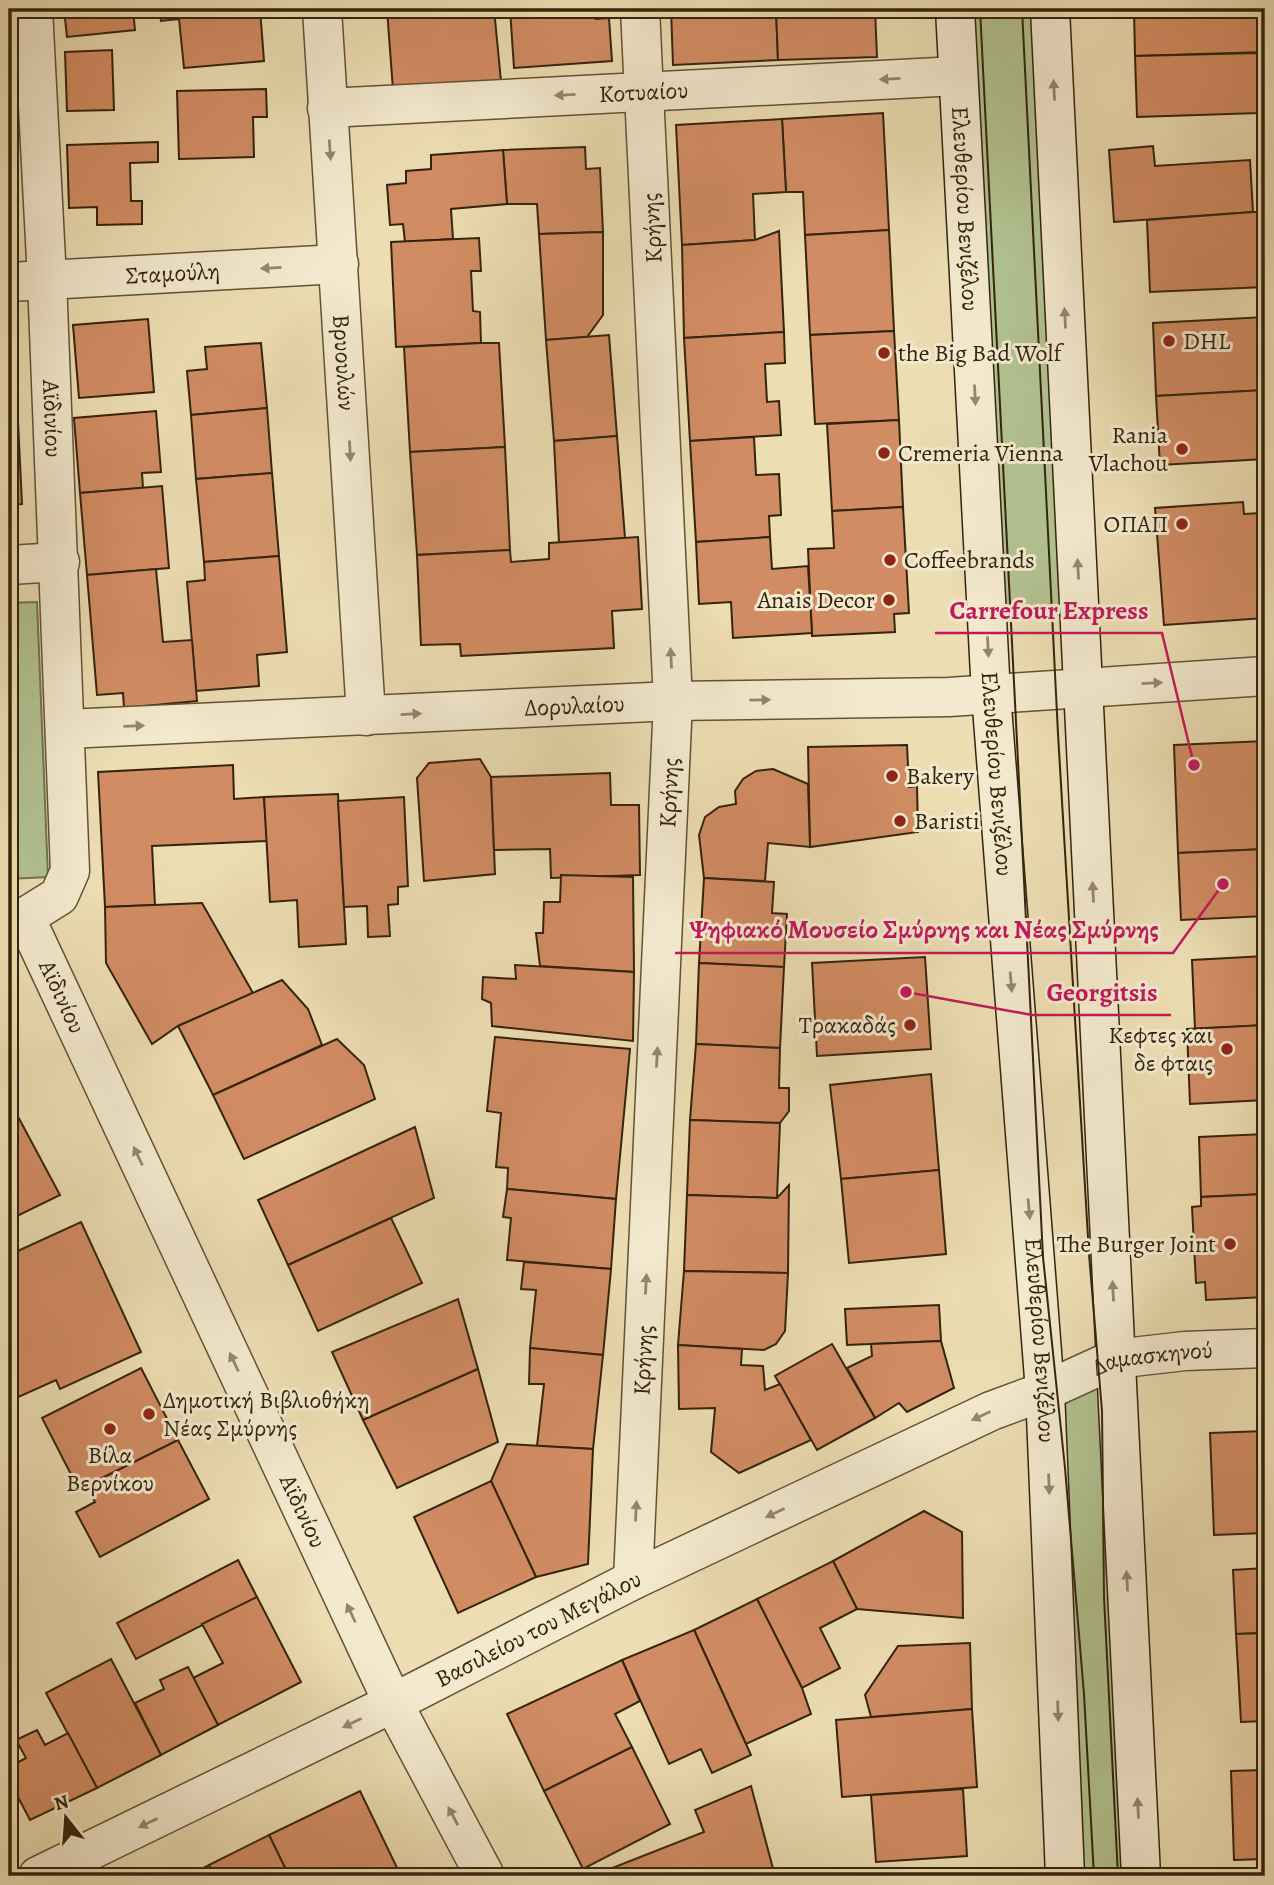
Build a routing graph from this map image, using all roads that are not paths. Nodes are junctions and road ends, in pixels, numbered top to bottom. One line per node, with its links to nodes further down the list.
1 (33, 9): 10 (street, Αϊδινίου)
2 (322, 9): 8 (street, Βρυουλών)
3 (640, 9): 7 (street, Κρήνης)
4 (955, 9): 6 (street, Ελευθερίου Βενιζέλου)
5 (1050, 9): 15 (street, one-way to 5)
6 (958, 76): 7 (street, Κοτυαίου, one-way to 7); 16 (street, Ελευθερίου Βενιζέλου, one-way to 16)
7 (646, 91): 8 (street, Κοτυαίου, one-way to 8); 17 (street, Κρήνης, one-way to 7)
8 (327, 108): 9 (street, Βρυουλών, one-way to 9)
9 (339, 264): 10 (street, Σταμούλη, one-way to 10); 18 (street, Βρυουλών, one-way to 18)
10 (47, 280): 11 (street, Σταμούλη); 12 (street, Αϊδινίου)
11 (9, 282)
12 (60, 562): 13 (street); 19 (street, Αϊδινίου)
13 (9, 565)
14 (1265, 676): 15 (street, Δορυλαίου, one-way to 14)
15 (1083, 686): 16 (street, Δορυλαίου); 22 (street, one-way to 15)
16 (991, 694): 17 (street, Δορυλαίου, one-way to 16); 23 (street, Ελευθερίου Βενιζέλου, one-way to 23)
17 (673, 701): 18 (street, Δορυλαίου, one-way to 17); 24 (street, Κρήνης, one-way to 17)
18 (366, 716): 19 (street, Δορυλαίου, one-way to 18)
19 (66, 729): 20 (street, Αϊδινίου)
20 (17, 917): 25 (street, Αϊδινίου, one-way to 20)
21 (1265, 1349): 22 (street, Δαμασκηνού)
22 (1115, 1359): 23 (street, Δαμασκηνού); 29 (street, one-way to 22)
23 (1045, 1391): 24 (street, Βασιλείου του Μεγάλου, one-way to 24); 28 (street, Ελευθερίου Βενιζέλου, one-way to 28)
24 (633, 1580): 25 (street, Βασιλείου του Μεγάλου)
25 (393, 1703): 26 (street, Βασιλείου του Μεγάλου, one-way to 26); 27 (street, Αϊδινίου, one-way to 25)
26 (38, 1876)
27 (485, 1876)
28 (1065, 1876)
29 (1142, 1876)

